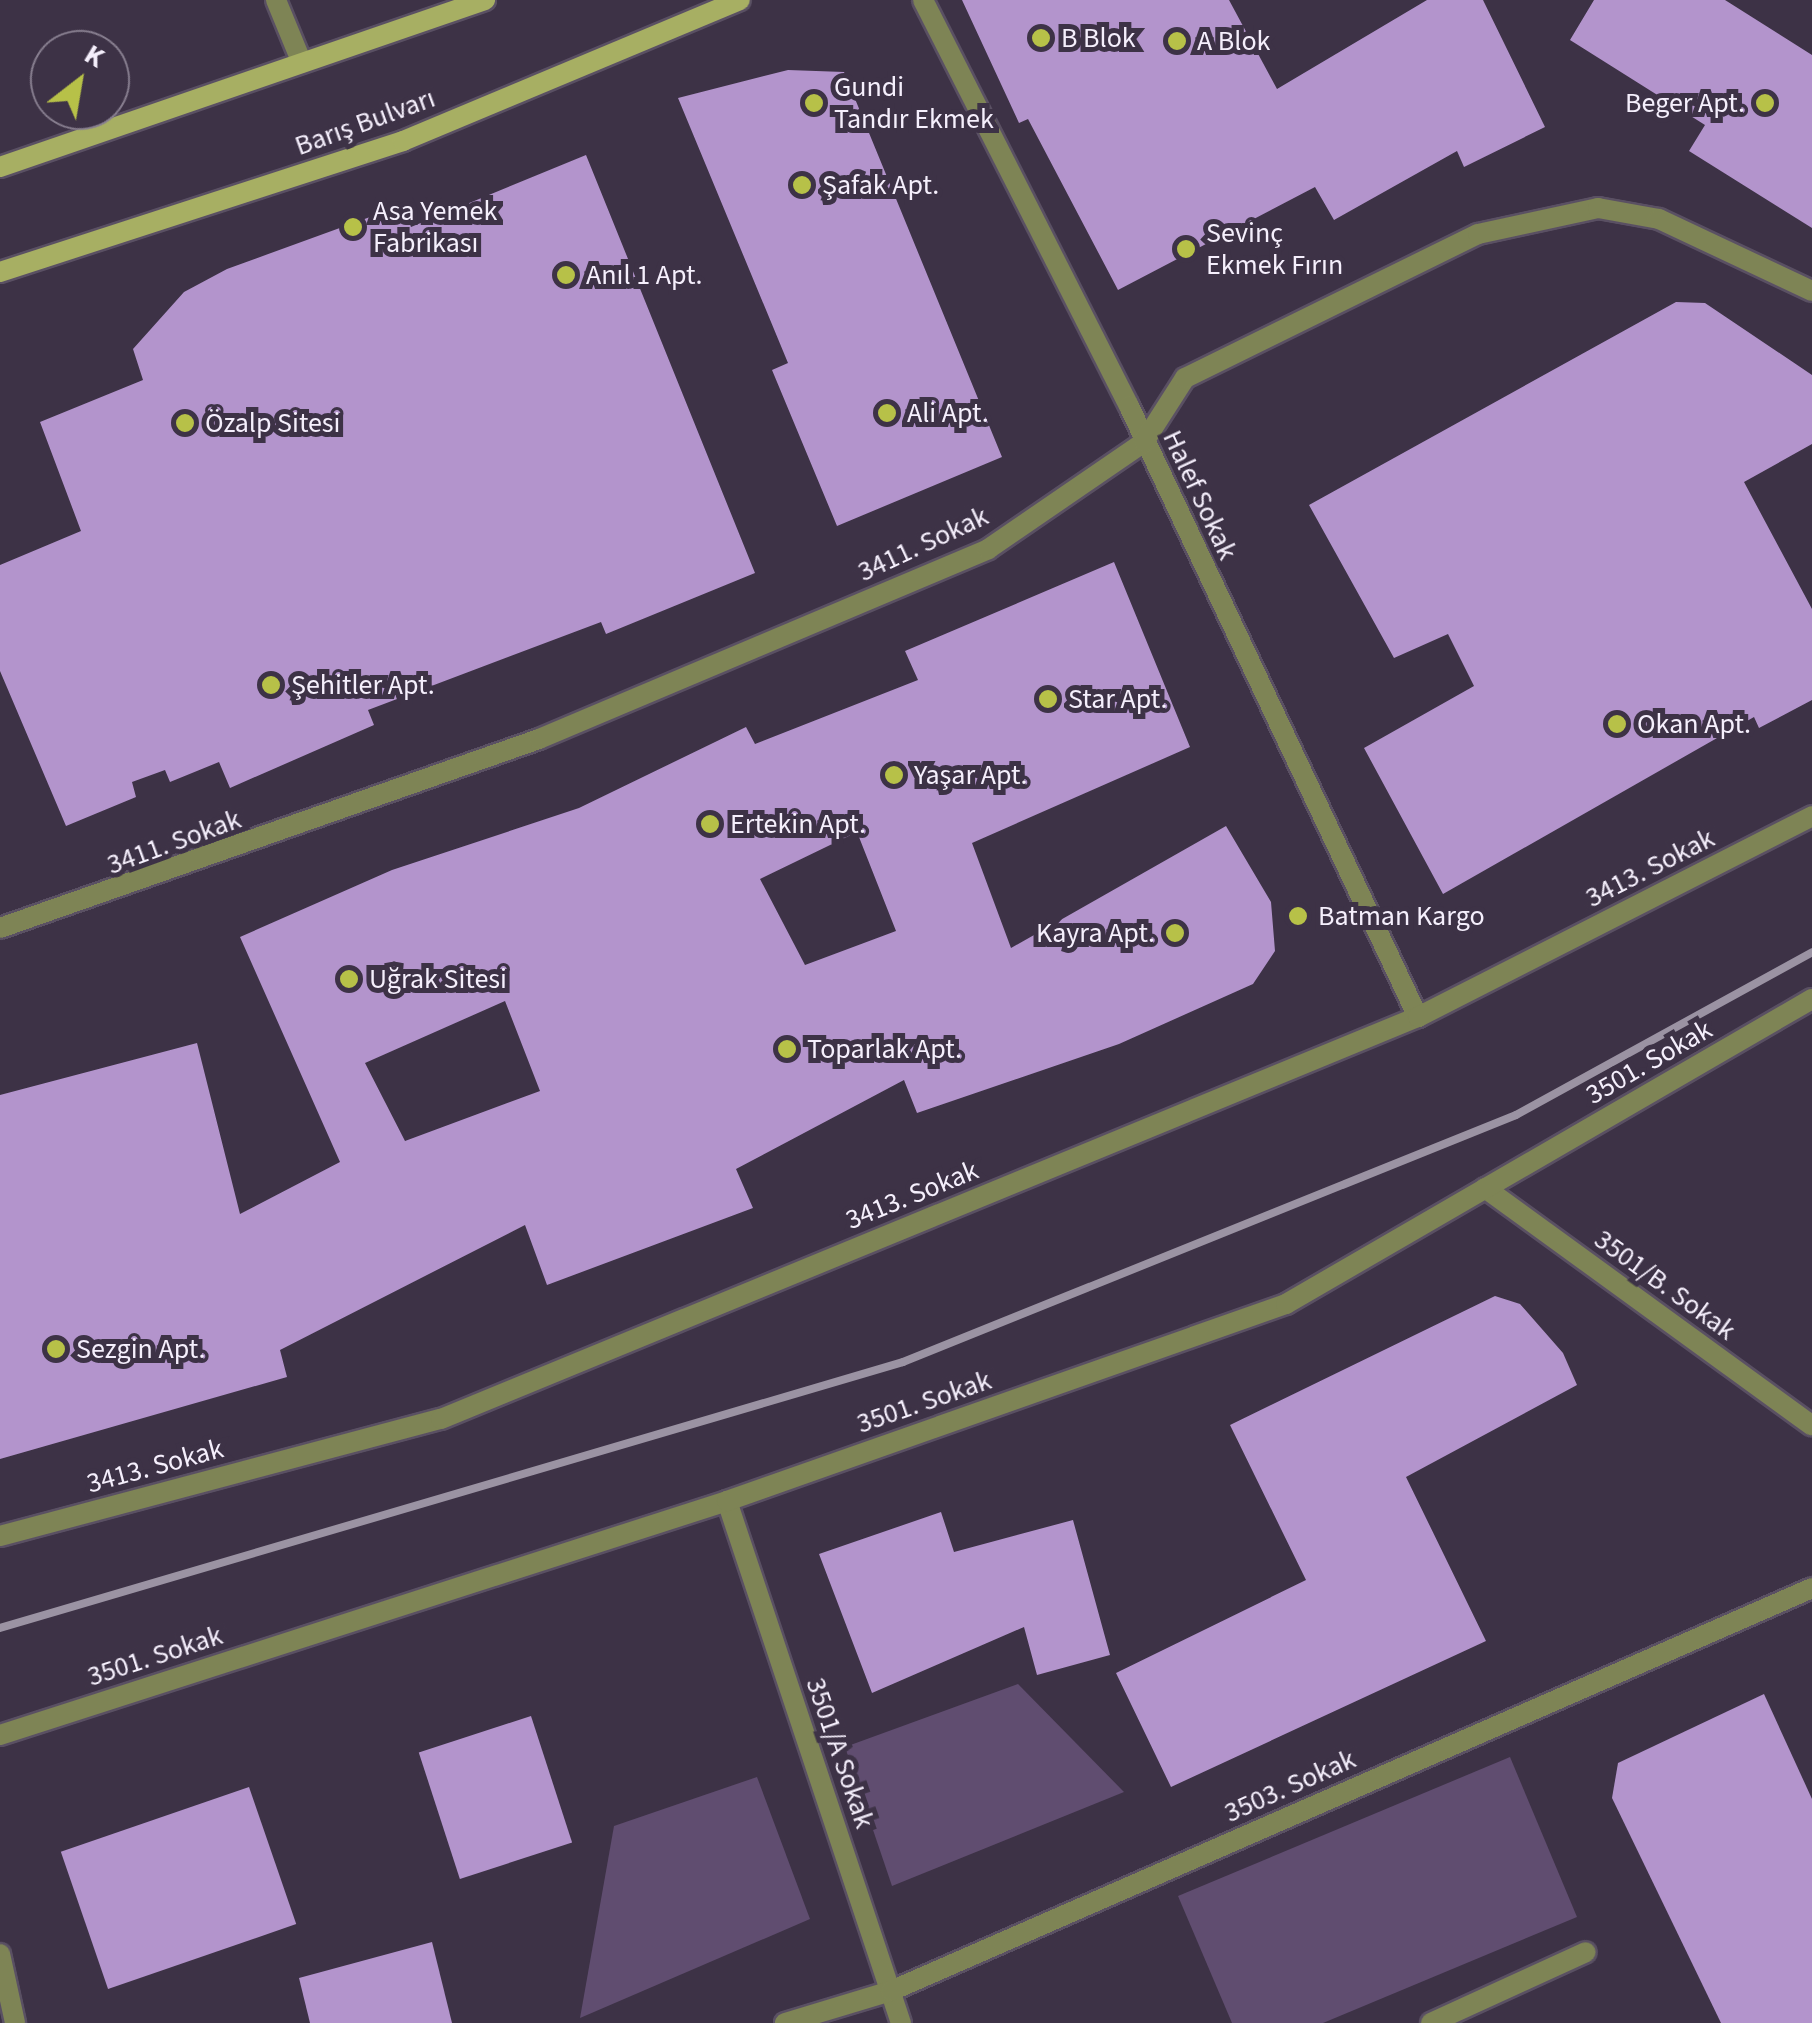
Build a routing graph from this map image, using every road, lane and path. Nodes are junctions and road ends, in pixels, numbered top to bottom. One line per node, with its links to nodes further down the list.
1 (276, 0): 5 (street)
2 (485, 0): 5 (main road)
3 (740, 0): 7 (main road, Barış Bulvarı)
4 (923, 0): 9 (street, Halef Sokak)
5 (302, 63): 6 (main road)
6 (0, 167)
7 (0, 272)
8 (1812, 291): 9 (street, 3411. Sokak)
9 (1144, 442): 11 (street, 3411. Sokak); 13 (street, Halef Sokak)
10 (1812, 816): 13 (street, 3413. Sokak)
11 (0, 928)
12 (1812, 999): 14 (street, 3501. Sokak)
13 (1418, 1017): 17 (street, 3413. Sokak)
14 (1485, 1188): 15 (street, 3501/B. Sokak); 16 (street, 3501. Sokak)
15 (1812, 1426)
16 (727, 1501): 19 (street, 3501. Sokak); 22 (street, 3501/A Sokak)
17 (0, 1536)
18 (1812, 1588): 22 (street, 3503. Sokak)
19 (0, 1734)
20 (1586, 1952): 23 (street)
21 (0, 1954): 24 (street)
22 (891, 1990): 25 (street, 3503. Sokak); 26 (street, 3501/A Sokak)
23 (1442, 2021)
24 (15, 2023)
25 (786, 2023)
26 (902, 2023)

